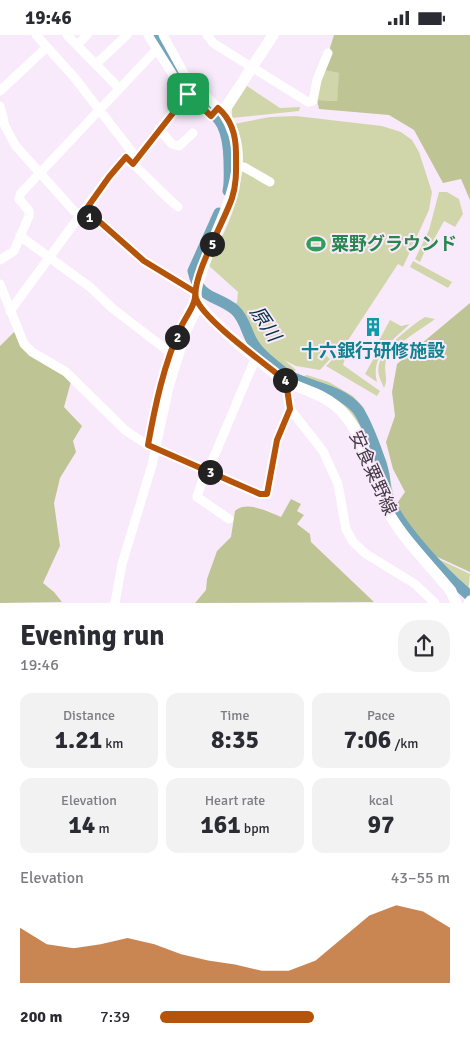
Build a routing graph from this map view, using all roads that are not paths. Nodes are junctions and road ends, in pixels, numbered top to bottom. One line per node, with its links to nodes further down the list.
1 (36, 35): 10 (street)
2 (67, 35): 9 (street)
3 (87, 35): 9 (street)
4 (127, 35): 13 (street)
5 (148, 35): 11 (street)
6 (163, 35): 20 (street)
7 (207, 35): 14 (street)
8 (273, 35): 14 (main road)
9 (77, 45): 13 (street)
10 (47, 47): 16 (street); 19 (street)
11 (156, 50): 15 (street); 17 (street)
12 (328, 53): 14 (street)
13 (96, 64): 15 (street)
14 (253, 67): 20 (main road)
15 (119, 88): 19 (street)
16 (0, 91)
17 (188, 94): 20 (street); 21 (street)
18 (0, 106): 25 (street)
19 (99, 109): 23 (street); 25 (street)
20 (218, 111): 24 (main road)
21 (159, 129): 22 (street); 23 (street)
22 (193, 133)
23 (130, 160): 27 (street); 28 (street)
24 (236, 167): 26 (street); 33 (main road)
25 (40, 172): 28 (street); 29 (street)
26 (270, 182)
27 (178, 207)
28 (82, 215): 30 (street); 33 (street)
29 (20, 236): 30 (street); 31 (street)
30 (50, 258): 34 (street); 35 (street)
31 (0, 260)
32 (1, 288): 34 (street)
33 (197, 293): 35 (street); 36 (main road, 安食粟野線); 39 (street)
34 (10, 311): 39 (street)
35 (172, 354): 39 (street)
36 (256, 357): 37 (main road, 安食粟野線); 40 (street)
37 (286, 381): 38 (street); 44 (main road, 安食粟野線)
38 (290, 409): 40 (street); 43 (street)
39 (152, 447): 40 (street); 42 (street)
40 (207, 470): 41 (street)
41 (229, 519)
42 (116, 603)
43 (435, 603)
44 (456, 603)

